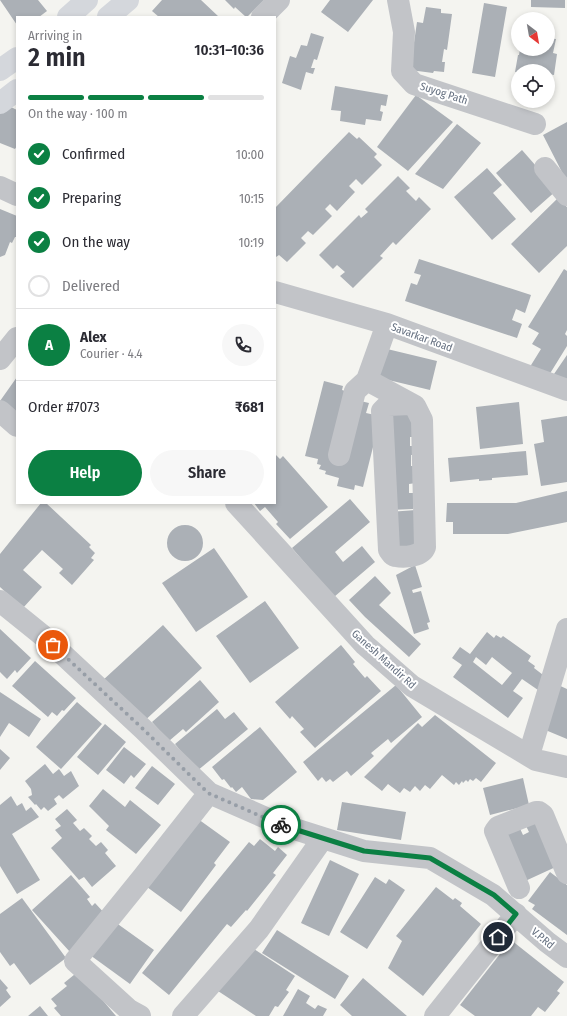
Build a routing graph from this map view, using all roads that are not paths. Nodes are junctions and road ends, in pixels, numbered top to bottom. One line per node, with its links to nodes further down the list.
1 (128, 0): 4 (main road)
2 (279, 0): 5 (street)
3 (398, 0): 10 (street, Suyog Path)
4 (109, 16)
5 (263, 16)
6 (16, 59): 7 (main road)
7 (0, 70)
8 (16, 91): 9 (main road)
9 (0, 103)
10 (535, 124)
11 (545, 168): 14 (street)
12 (0, 187): 13 (street)
13 (16, 195)
14 (567, 195)
15 (276, 292): 16 (street, Savarkar Road)
16 (388, 324): 19 (street); 20 (street, Savarkar Road)
17 (16, 339): 18 (street)
18 (0, 359)
19 (367, 380): 21 (street); 24 (street)
20 (567, 390)
21 (410, 404): 21 (street)
22 (0, 412): 23 (street)
23 (16, 425)
24 (339, 455)
25 (237, 504): 28 (street, Ganesh Mandir Rd)
26 (0, 601): 30 (street, V.P.Rd)
27 (567, 629): 28 (street)
28 (529, 755): 29 (street, Ganesh Mandir Rd)
29 (567, 767)
30 (208, 793): 31 (street, V.P.Rd); 35 (street)
31 (323, 838): 33 (street, V.P.Rd); 36 (street)
32 (567, 873): 33 (street)
33 (510, 909): 34 (street, V.P.Rd); 37 (street)
34 (567, 957)
35 (140, 1016)
36 (183, 1016)
37 (435, 1016)

